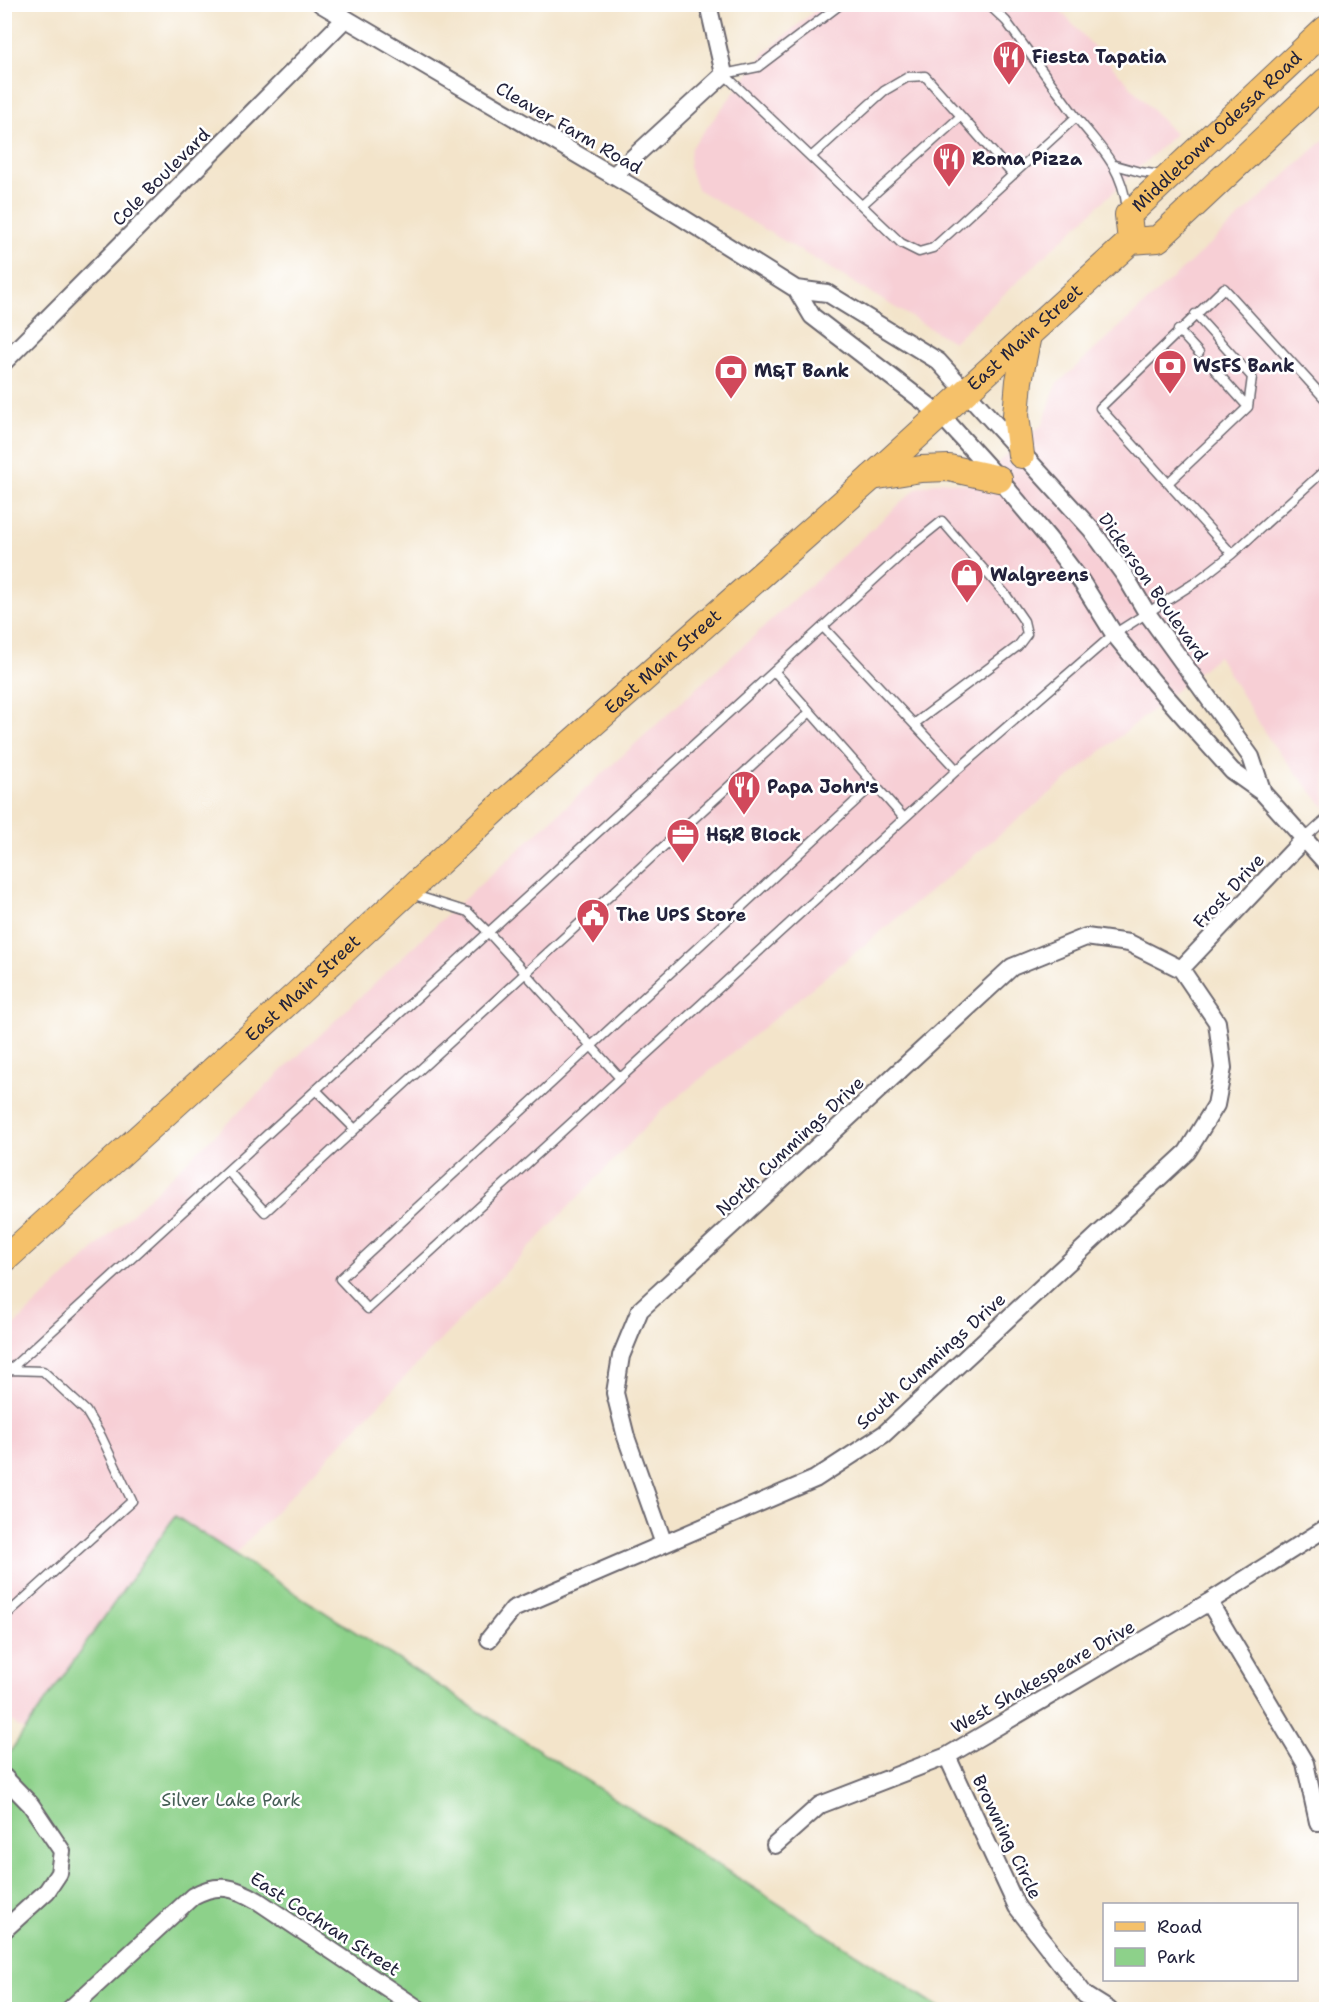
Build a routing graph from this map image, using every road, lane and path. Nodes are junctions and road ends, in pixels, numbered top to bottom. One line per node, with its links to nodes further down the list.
1 (321, 4): 5 (street, Cleaver Farm Road)
2 (708, 4): 7 (street)
3 (841, 4): 7 (lane)
4 (988, 4): 10 (lane)
5 (345, 19): 14 (street, Cleaver Farm Road); 24 (street, Cole Boulevard)
6 (1326, 28): 15 (main road, Middletown Odessa Road)
7 (724, 74): 11 (lane); 14 (street)
8 (1326, 82): 18 (main road)
9 (962, 116): 11 (lane); 13 (lane); 16 (lane)
10 (1076, 117): 12 (lane); 13 (lane)
11 (812, 157): 16 (lane)
12 (1115, 165): 15 (lane); 17 (lane)
13 (1013, 175): 16 (lane)
14 (613, 176): 19 (street, Cleaver Farm Road)
15 (1169, 176): 17 (main road, Middletown Odessa Road)
16 (861, 205)
17 (1128, 215): 18 (main road, Middletown Odessa Road)
18 (1131, 241): 22 (main road, East Main Street)
19 (796, 290): 26 (street, Cleaver Farm Road); 29 (street, Cleaver Farm Road)
20 (1196, 314): 21 (lane); 27 (lane); 28 (lane)
21 (1178, 330): 23 (lane); 34 (lane)
22 (1028, 335): 26 (main road, East Main Street); 30 (main road)
23 (1199, 353)
24 (4, 362)
25 (1215, 370): 28 (lane)
26 (967, 392): 29 (main road, East Main Street); 30 (street, Dickerson Boulevard)
27 (1326, 400)
28 (1248, 407): 34 (lane)
29 (941, 415): 32 (main road, East Main Street); 33 (street, Dickerson Boulevard)
30 (1021, 455): 36 (street, Dickerson Boulevard)
31 (1326, 469): 35 (lane)
32 (872, 477): 33 (main road); 49 (main road, East Main Street)
33 (999, 479): 38 (street, Dickerson Boulevard)
34 (1168, 483): 35 (lane)
35 (1232, 554): 36 (lane)
36 (1147, 613): 38 (lane); 44 (street, Dickerson Boulevard)
37 (824, 627): 39 (lane); 41 (lane); 41 (lane)
38 (1114, 634): 42 (lane); 44 (street, Dickerson Boulevard)
39 (775, 672): 40 (lane); 50 (lane)
40 (810, 712): 43 (lane); 52 (lane)
41 (914, 724): 42 (lane)
42 (957, 770): 45 (lane)
43 (874, 784): 45 (lane); 53 (lane)
44 (1263, 793): 47 (street, Dickerson Boulevard)
45 (904, 818): 54 (lane)
46 (1326, 819): 47 (lane)
47 (1304, 839): 48 (street, Dickerson Boulevard); 51 (street, Frost Drive)
48 (1326, 863)
49 (407, 893): 50 (lane); 58 (main road, East Main Street)
50 (489, 933): 52 (lane); 55 (lane)
51 (1181, 969): 61 (street, South Cummings Drive); 61 (street, North Cummings Drive)
52 (525, 973): 53 (lane); 56 (lane)
53 (592, 1046): 54 (lane); 54 (lane)
54 (620, 1078)
55 (316, 1090): 56 (lane); 57 (lane)
56 (355, 1129): 57 (lane)
57 (228, 1171): 59 (lane)
58 (4, 1260)
59 (6, 1369): 63 (lane)
60 (1326, 1528): 62 (street, West Shakespeare Drive)
61 (664, 1544): 64 (street, South Cummings Drive)
62 (1209, 1602): 65 (street, West Shakespeare Drive); 67 (street)
63 (4, 1617)
64 (489, 1639)
65 (947, 1756): 68 (street, West Shakespeare Drive); 72 (street, Browning Circle)
66 (5, 1779): 69 (street)
67 (1318, 1822)
68 (775, 1845)
69 (4, 1930)
70 (69, 2010): 71 (street, East Cochran Street)
71 (420, 2010)
72 (1109, 2010)

